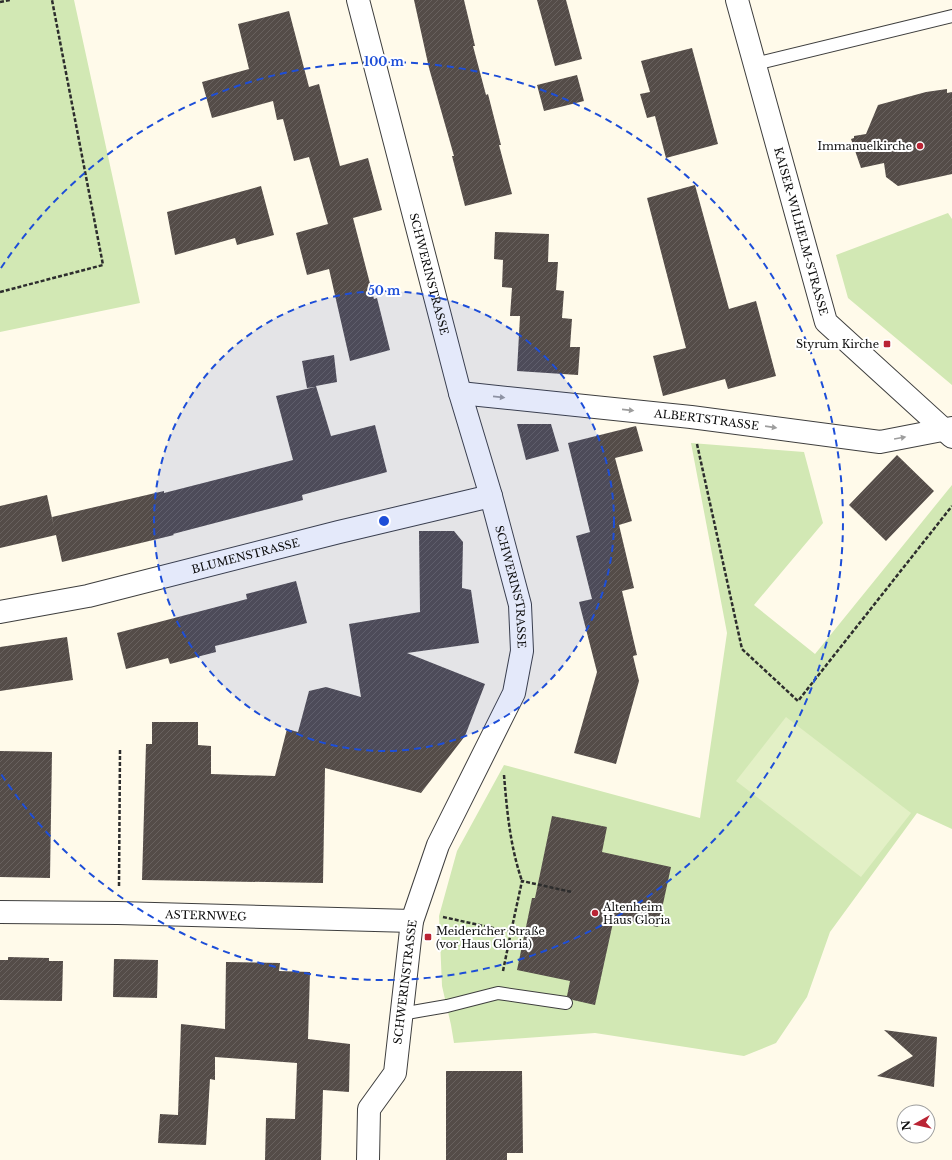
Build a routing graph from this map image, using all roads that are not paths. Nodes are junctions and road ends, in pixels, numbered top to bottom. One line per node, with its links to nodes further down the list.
1 (358, 0): 5 (street, SCHWERINSTRASSE)
2 (737, 0): 4 (street, KAISER-WILHELM-STRASSE)
3 (952, 16): 4 (lane)
4 (755, 64): 6 (street, KAISER-WILHELM-STRASSE)
5 (460, 394): 6 (street, ALBERTSTRASSE, one-way to 6); 7 (street, SCHWERINSTRASSE)
6 (949, 432)
7 (491, 496): 8 (street, BLUMENSTRASSE); 10 (street, SCHWERINSTRASSE)
8 (0, 612)
9 (0, 912): 10 (street, ASTERNWEG)
10 (413, 916): 12 (street, SCHWERINSTRASSE)
11 (566, 1003): 12 (lane)
12 (401, 1014): 13 (street, SCHWERINSTRASSE)
13 (368, 1160)

